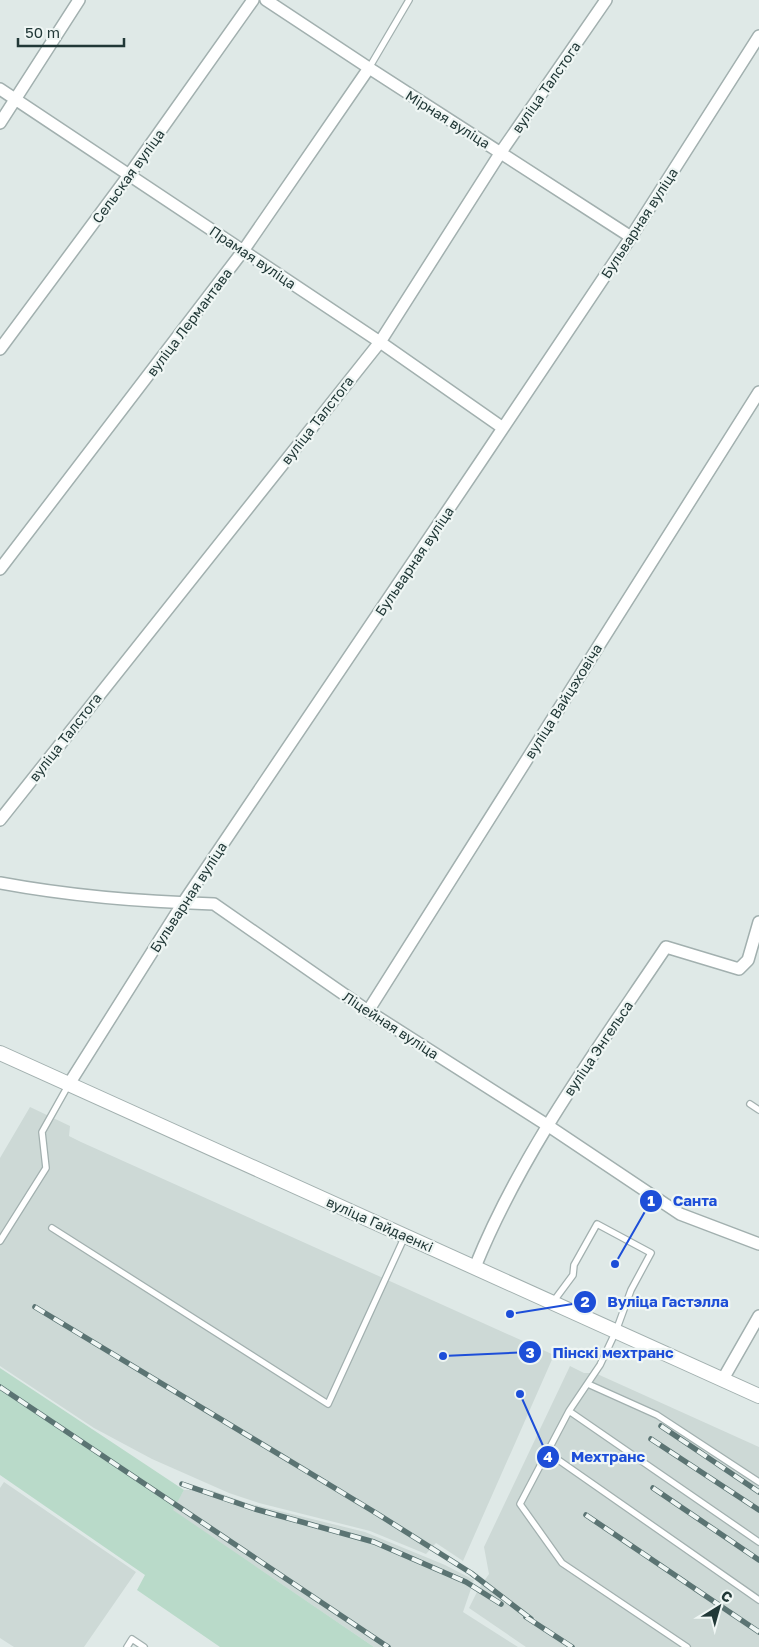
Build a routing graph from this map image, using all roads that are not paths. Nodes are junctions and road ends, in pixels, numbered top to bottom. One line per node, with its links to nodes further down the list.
1 (79, 0): 9 (street)
2 (253, 0): 12 (street, Сельская вуліца)
3 (266, 0): 7 (street, Мірная вуліца)
4 (409, 0): 7 (lane)
5 (606, 0): 11 (street, вуліца Талстога)
6 (759, 36): 13 (street, Бульварная вуліца)
7 (369, 68): 11 (street, Мірная вуліца); 14 (street, вуліца Лермантава)
8 (0, 89): 9 (street, Прамая вуліца)
9 (16, 99): 10 (street); 12 (street, Прамая вуліца)
10 (0, 122)
11 (501, 152): 13 (street, Мірная вуліца); 15 (street, вуліца Талстога)
12 (130, 175): 14 (street, Прамая вуліца); 16 (street, Сельская вуліца)
13 (631, 237): 18 (street, Бульварная вуліца)
14 (243, 250): 15 (street, Прамая вуліца); 19 (street, вуліца Лермантава)
15 (380, 342): 18 (street, Прамая вуліца); 20 (street, вуліца Талстога)
16 (0, 349)
17 (759, 392): 24 (street, вуліца Вайцэховіча)
18 (503, 428): 22 (street, Бульварная вуліца)
19 (0, 569)
20 (0, 820)
21 (0, 883): 22 (street, Ліцейная вуліца)
22 (183, 903): 24 (street, Ліцейная вуліца); 26 (street, Бульварная вуліца)
23 (759, 922): 29 (street, вуліца Энгельса)
24 (368, 1011): 29 (street, Ліцейная вуліца)
25 (0, 1052): 26 (street, вуліца Гайдаенкі)
26 (68, 1084): 31 (street, вуліца Гайдаенкі); 32 (lane)
27 (750, 1104): 28 (lane)
28 (759, 1110)
29 (546, 1125): 33 (street, Ліцейная вуліца); 34 (street, вуліца Энгельса)
30 (52, 1228): 31 (lane)
31 (405, 1236): 34 (street, вуліца Гайдаенкі)
32 (0, 1241)
33 (759, 1244)
34 (475, 1267): 35 (street, вуліца Гайдаенкі)
35 (553, 1302): 37 (street, вуліца Гайдаенкі); 37 (lane)
36 (759, 1316): 38 (street)
37 (616, 1331): 38 (street, вуліца Гайдаенкі); 39 (lane)
38 (722, 1379): 40 (street, вуліца Гайдаенкі)
39 (588, 1384): 41 (lane); 43 (lane)
40 (759, 1396)
41 (569, 1411): 42 (lane); 44 (lane)
42 (547, 1452): 45 (lane); 48 (lane)
43 (759, 1482)
44 (759, 1542)
45 (759, 1600)
46 (127, 1647): 47 (lane)
47 (144, 1647)
48 (687, 1647)

